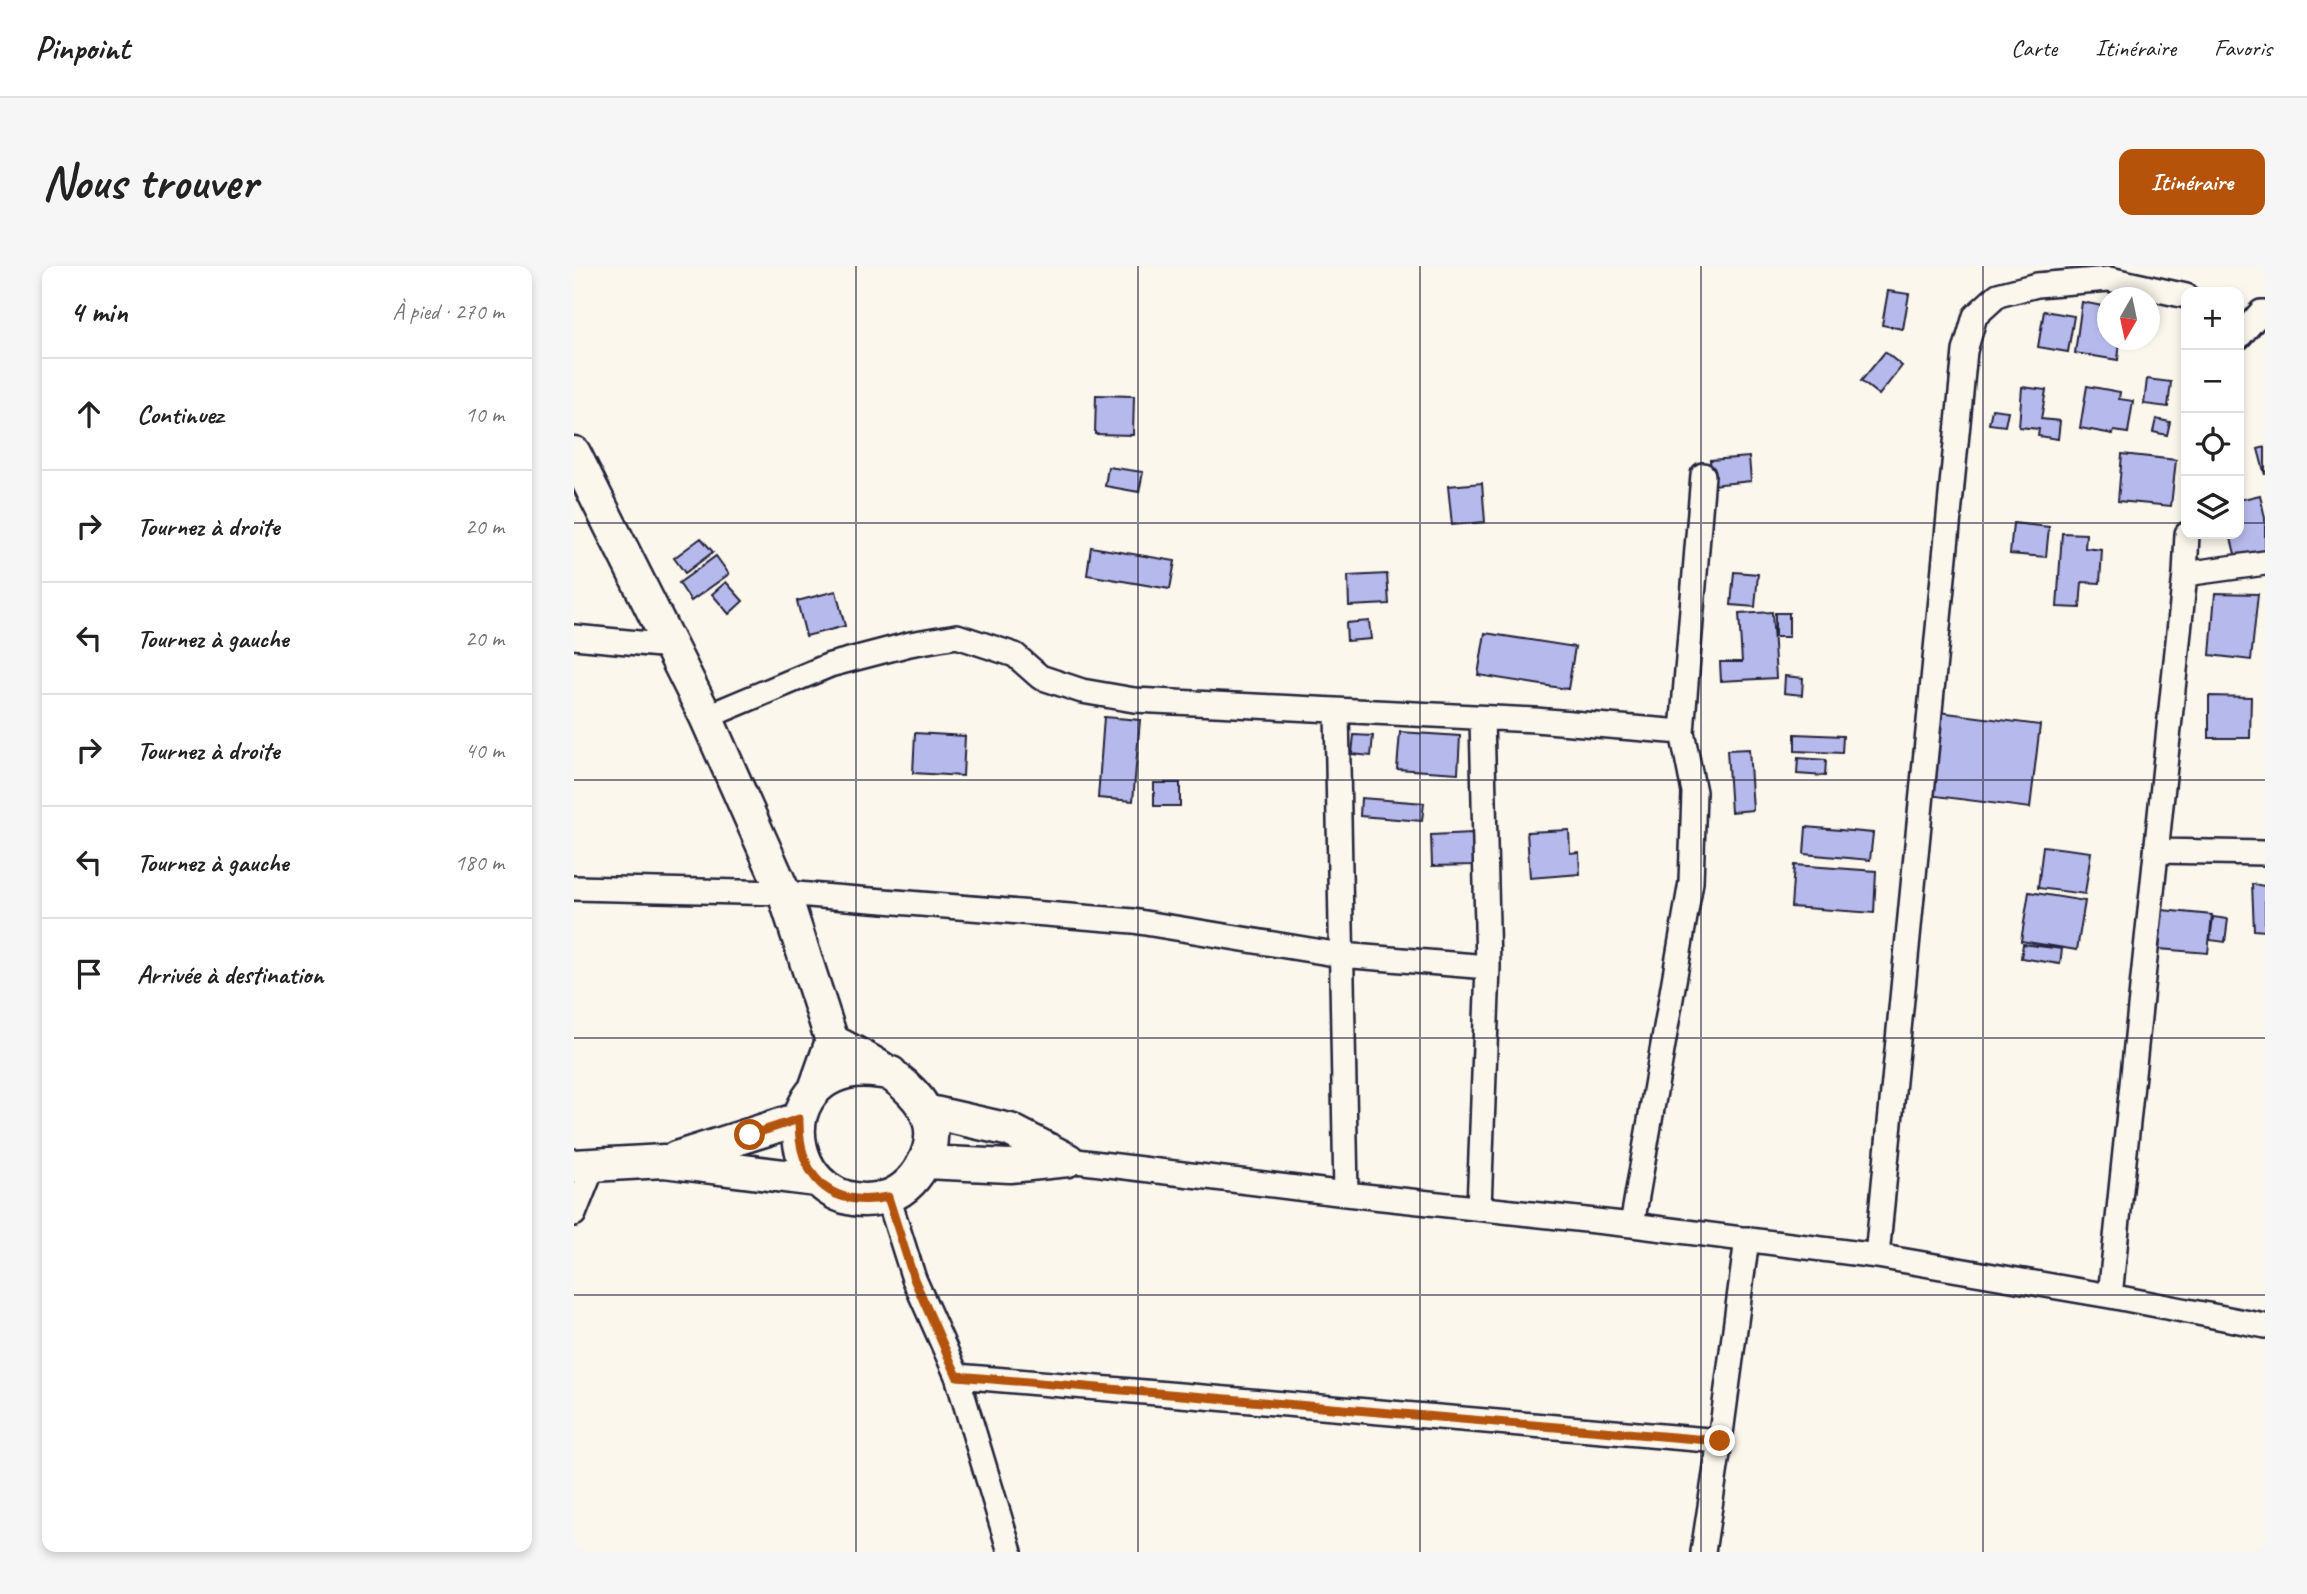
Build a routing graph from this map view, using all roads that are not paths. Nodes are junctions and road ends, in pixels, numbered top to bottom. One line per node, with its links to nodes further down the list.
1 (2181, 295): 37 (street)
2 (2255, 311): 3 (street)
3 (2244, 329)
4 (574, 453): 10 (main road)
5 (1703, 475): 14 (street)
6 (2187, 539): 8 (street)
7 (2265, 563): 8 (street)
8 (2185, 573): 15 (street)
9 (574, 637): 10 (street)
10 (671, 646): 12 (main road)
11 (1337, 712): 12 (street); 13 (street); 19 (street)
12 (706, 717): 18 (main road)
13 (1482, 718): 14 (street); 20 (street)
14 (1682, 732): 35 (street)
15 (2156, 850): 16 (street); 38 (street)
16 (2265, 853)
17 (574, 888): 18 (street)
18 (784, 893): 19 (street); 21 (main road)
19 (1341, 955): 20 (street); 31 (street)
20 (1488, 967): 33 (street)
21 (831, 1041): 22 (main road); 23 (main road)
22 (891, 1073): 23 (main road); 24 (main road)
23 (815, 1089): 25 (main road)
24 (926, 1111): 26 (main road); 28 (main road)
25 (799, 1119): 27 (main road); 30 (main road)
26 (1068, 1160): 28 (main road); 31 (street)
27 (664, 1161): 29 (main road); 30 (main road)
28 (925, 1162): 32 (main road)
29 (583, 1166): 34 (street)
30 (816, 1180): 32 (main road)
31 (1346, 1194): 33 (street)
32 (888, 1197): 40 (street)
33 (1479, 1208): 35 (street)
34 (574, 1214)
35 (1632, 1225): 36 (street)
36 (1746, 1239): 37 (street); 41 (street)
37 (1877, 1256): 38 (street)
38 (2110, 1296): 39 (street)
39 (2265, 1326)
40 (957, 1376): 41 (street); 42 (street)
41 (1720, 1441): 43 (street)
42 (1010, 1552)
43 (1703, 1552)

